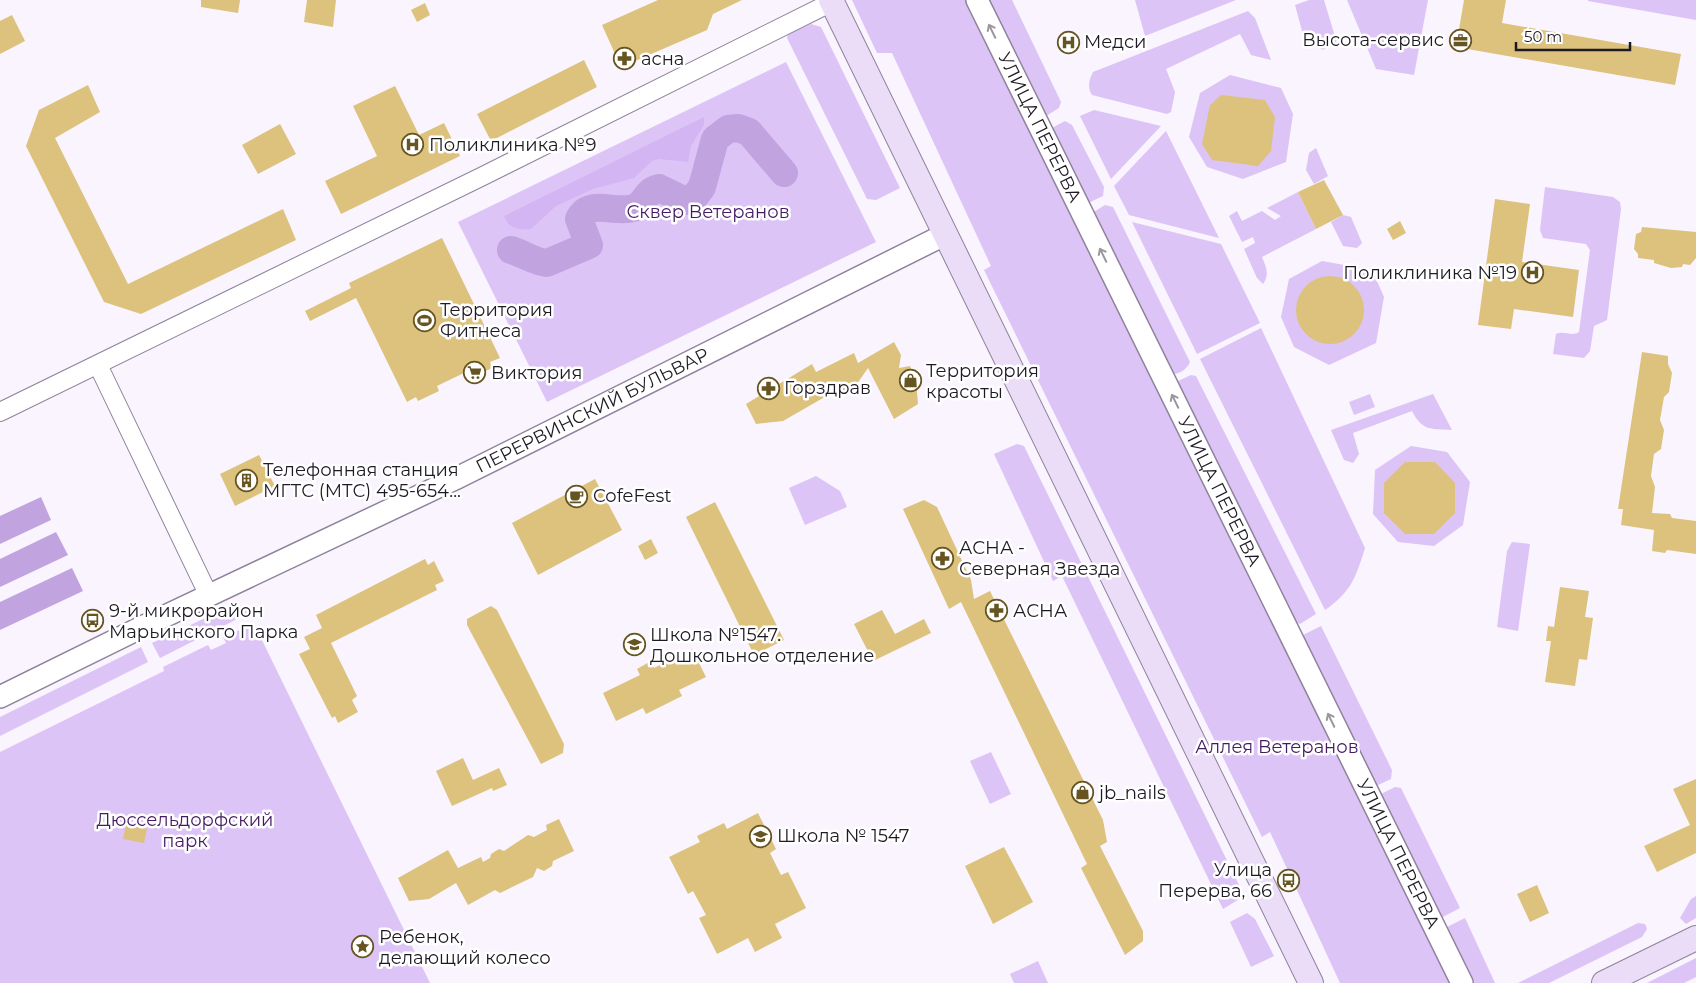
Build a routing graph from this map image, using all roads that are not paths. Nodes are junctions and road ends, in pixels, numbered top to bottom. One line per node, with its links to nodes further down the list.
1 (976, 0): 10 (street, УЛИЦА ПЕРЕРВА, one-way to 1)
2 (831, 1): 3 (main road); 4 (street)
3 (946, 234): 6 (street, ПЕРЕРВИНСКИЙ БУЛЬВАР); 9 (main road)
4 (98, 364): 5 (street); 6 (street)
5 (0, 412)
6 (209, 596): 7 (street, ПЕРЕРВИНСКИЙ БУЛЬВАР)
7 (0, 697)
8 (1696, 938): 11 (main road)
9 (1311, 983)
10 (1462, 983)
11 (1604, 983)

